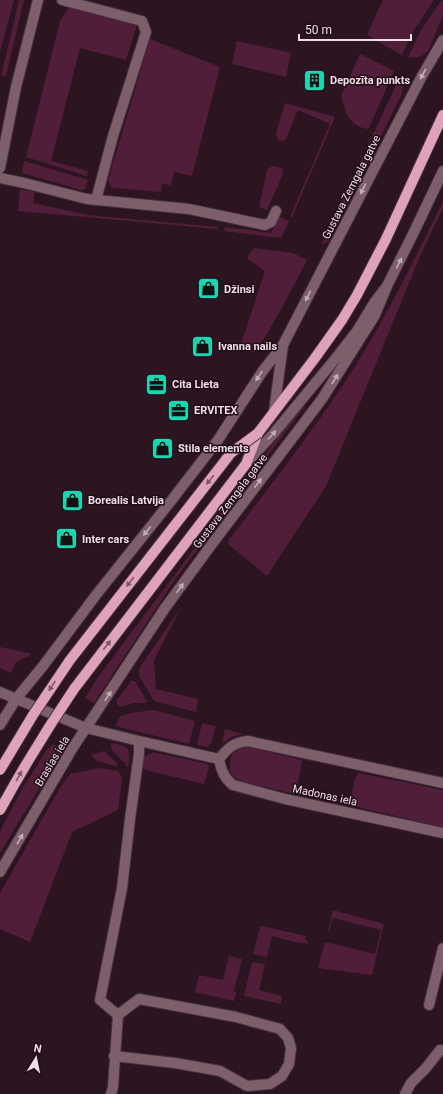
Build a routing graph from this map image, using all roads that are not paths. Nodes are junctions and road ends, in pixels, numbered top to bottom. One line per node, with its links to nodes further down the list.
1 (38, 0): 5 (street)
2 (62, 0): 8 (street)
3 (443, 40): 11 (street, Gustava Zemgala gatve, one-way to 11)
4 (443, 115): 12 (main road, Gustava Zemgala gatve)
5 (0, 168)
6 (443, 171): 10 (street, Gustava Zemgala gatve, one-way to 6)
7 (0, 178): 8 (street)
8 (96, 200): 9 (street)
9 (276, 211)
10 (387, 286): 14 (street, Gustava Zemgala gatve, one-way to 10); 18 (street, Gustava Zemgala gatve, one-way to 10)
11 (283, 346): 12 (street, Gustava Zemgala gatve); 16 (street, Gustava Zemgala gatve, one-way to 16)
12 (274, 411): 13 (main road, Gustava Zemgala gatve)
13 (258, 433): 14 (main road, Gustava Zemgala gatve); 21 (main road, Gustava Zemgala gatve, one-way to 21, bridge)
14 (246, 464): 23 (main road, Gustava Zemgala gatve, one-way to 14, bridge)
15 (0, 692): 16 (street, Braslas iela)
16 (16, 699): 17 (street); 18 (street, Braslas iela)
17 (0, 725)
18 (86, 728): 19 (street); 25 (street, Braslas iela, one-way to 18)
19 (139, 741): 20 (street); 28 (street)
20 (219, 759): 22 (street); 24 (street, Madonas iela)
21 (0, 770)
22 (443, 783)
23 (0, 810)
24 (443, 833)
25 (0, 872)
26 (443, 948): 27 (street)
27 (429, 1005)
28 (118, 1015): 30 (street); 30 (street)
29 (440, 1050): 32 (street)
30 (114, 1056): 31 (street)
31 (111, 1094)
32 (405, 1094)

